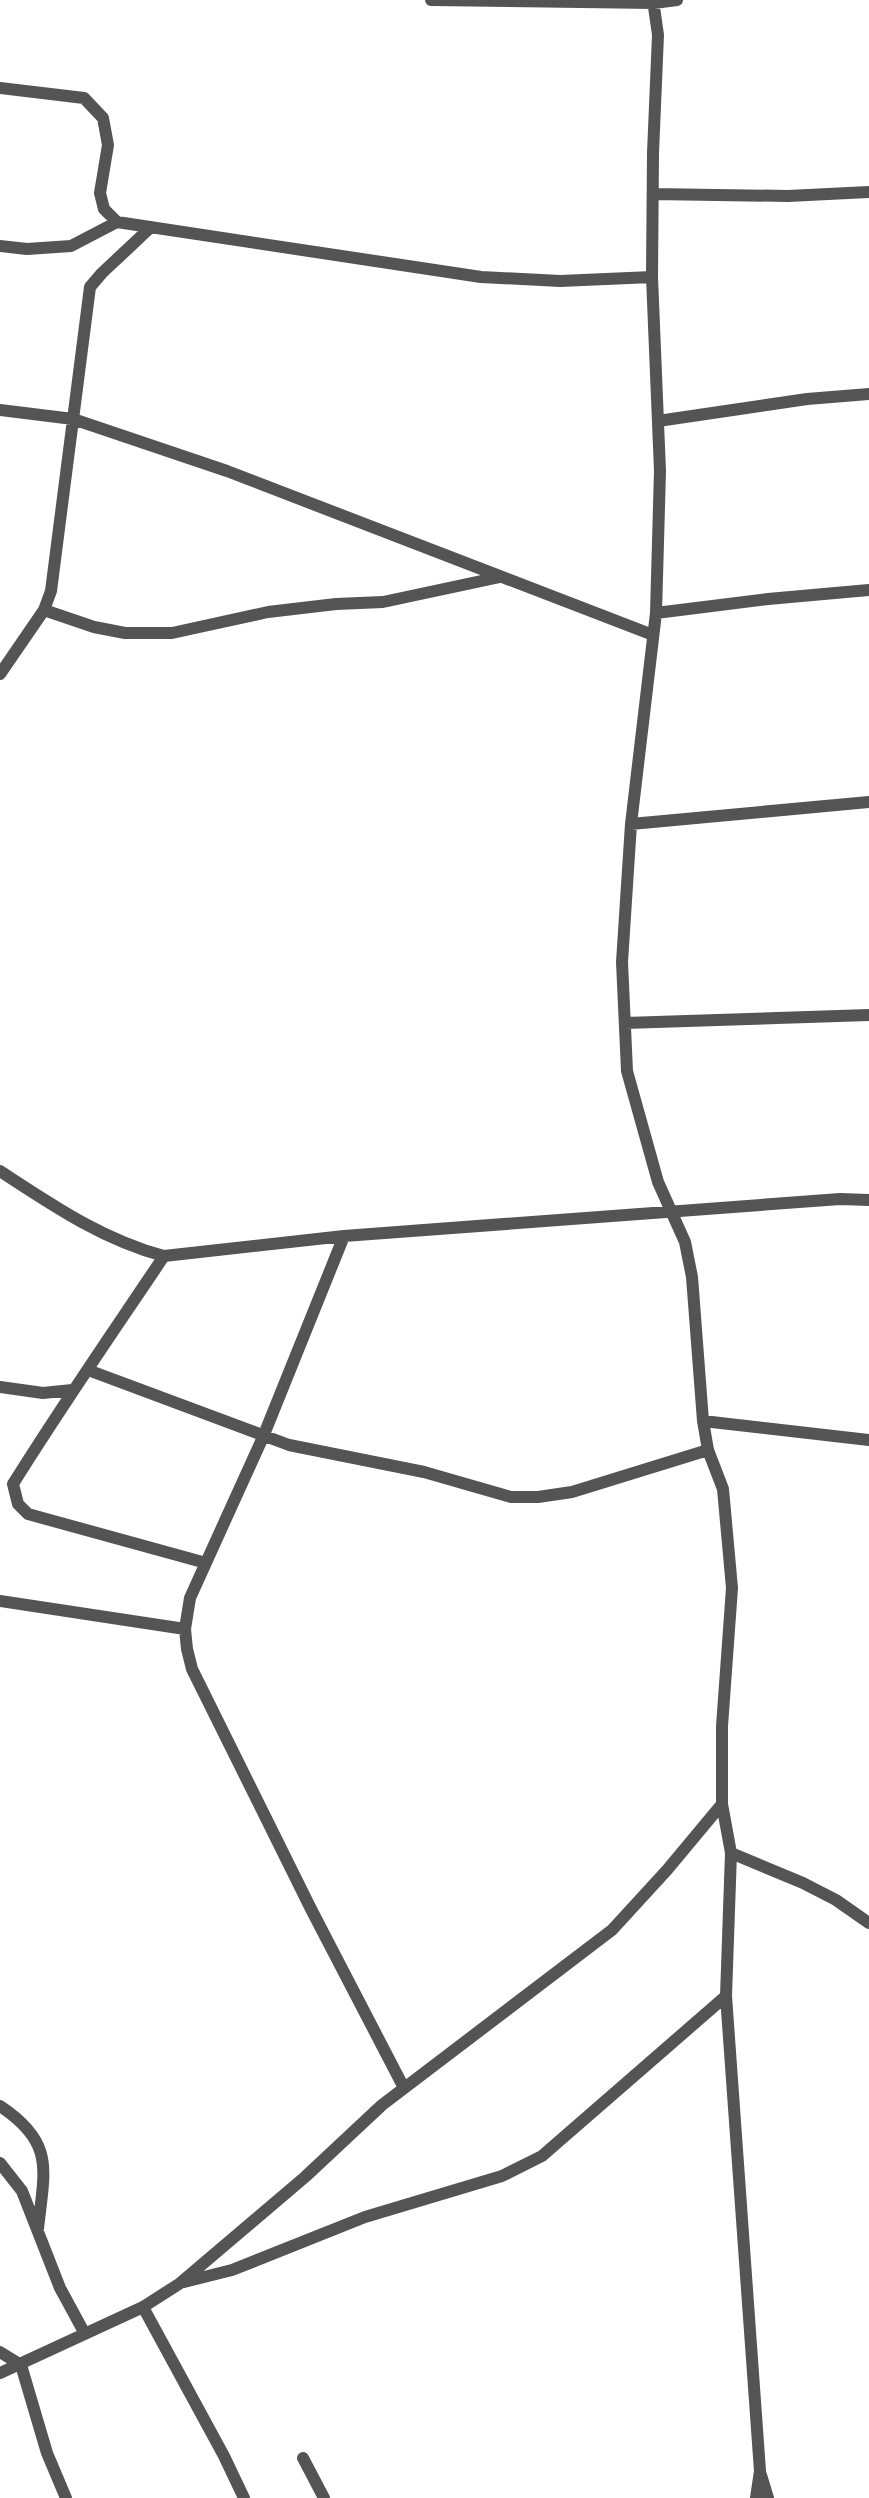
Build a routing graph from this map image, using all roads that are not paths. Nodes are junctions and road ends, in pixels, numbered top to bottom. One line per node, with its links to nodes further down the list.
1 (430, 0): 3 (street)
2 (677, 0): 3 (street)
3 (653, 1): 6 (street)
4 (0, 88): 7 (street)
5 (869, 192): 6 (street)
6 (653, 194): 10 (street)
7 (117, 222): 8 (street); 9 (street)
8 (151, 227): 10 (street); 13 (street)
9 (0, 246)
10 (652, 277): 14 (street)
11 (869, 394): 14 (street)
12 (0, 410): 13 (street)
13 (73, 419): 15 (street); 17 (street)
14 (658, 421): 18 (street)
15 (500, 577): 17 (street); 19 (street)
16 (869, 590): 18 (street)
17 (44, 610): 20 (street)
18 (656, 613): 19 (street)
19 (653, 635): 22 (street)
20 (0, 674)
21 (869, 802): 22 (street)
22 (631, 824): 24 (street)
23 (869, 1015): 24 (street)
24 (625, 1023): 27 (street)
25 (0, 1171): 29 (street)
26 (869, 1200): 27 (street)
27 (673, 1211): 28 (street); 33 (street)
28 (344, 1236): 29 (street); 34 (street)
29 (164, 1256): 30 (street)
30 (88, 1370): 32 (street); 34 (street)
31 (0, 1386): 32 (street)
32 (72, 1390): 37 (street)
33 (703, 1421): 35 (street); 36 (street)
34 (263, 1437): 36 (street); 37 (street)
35 (869, 1440)
36 (708, 1450): 40 (street)
37 (206, 1563): 39 (street)
38 (0, 1601): 39 (street)
39 (185, 1629): 44 (street)
40 (722, 1804): 41 (street); 44 (street)
41 (731, 1853): 42 (street); 43 (street)
42 (869, 1923)
43 (726, 1996): 48 (street); 55 (street)
44 (404, 2088): 48 (street)
45 (0, 2106): 47 (street)
46 (0, 2163): 47 (street)
47 (37, 2231): 50 (street)
48 (179, 2284): 49 (street)
49 (143, 2307): 50 (street); 57 (street)
50 (85, 2334): 52 (street)
51 (0, 2352): 52 (street)
52 (21, 2365): 53 (street); 56 (street)
53 (0, 2373)
54 (303, 2458): 58 (street)
55 (760, 2471): 59 (street); 60 (street)
56 (66, 2498)
57 (244, 2498)
58 (324, 2498)
59 (756, 2498)
60 (768, 2498)

